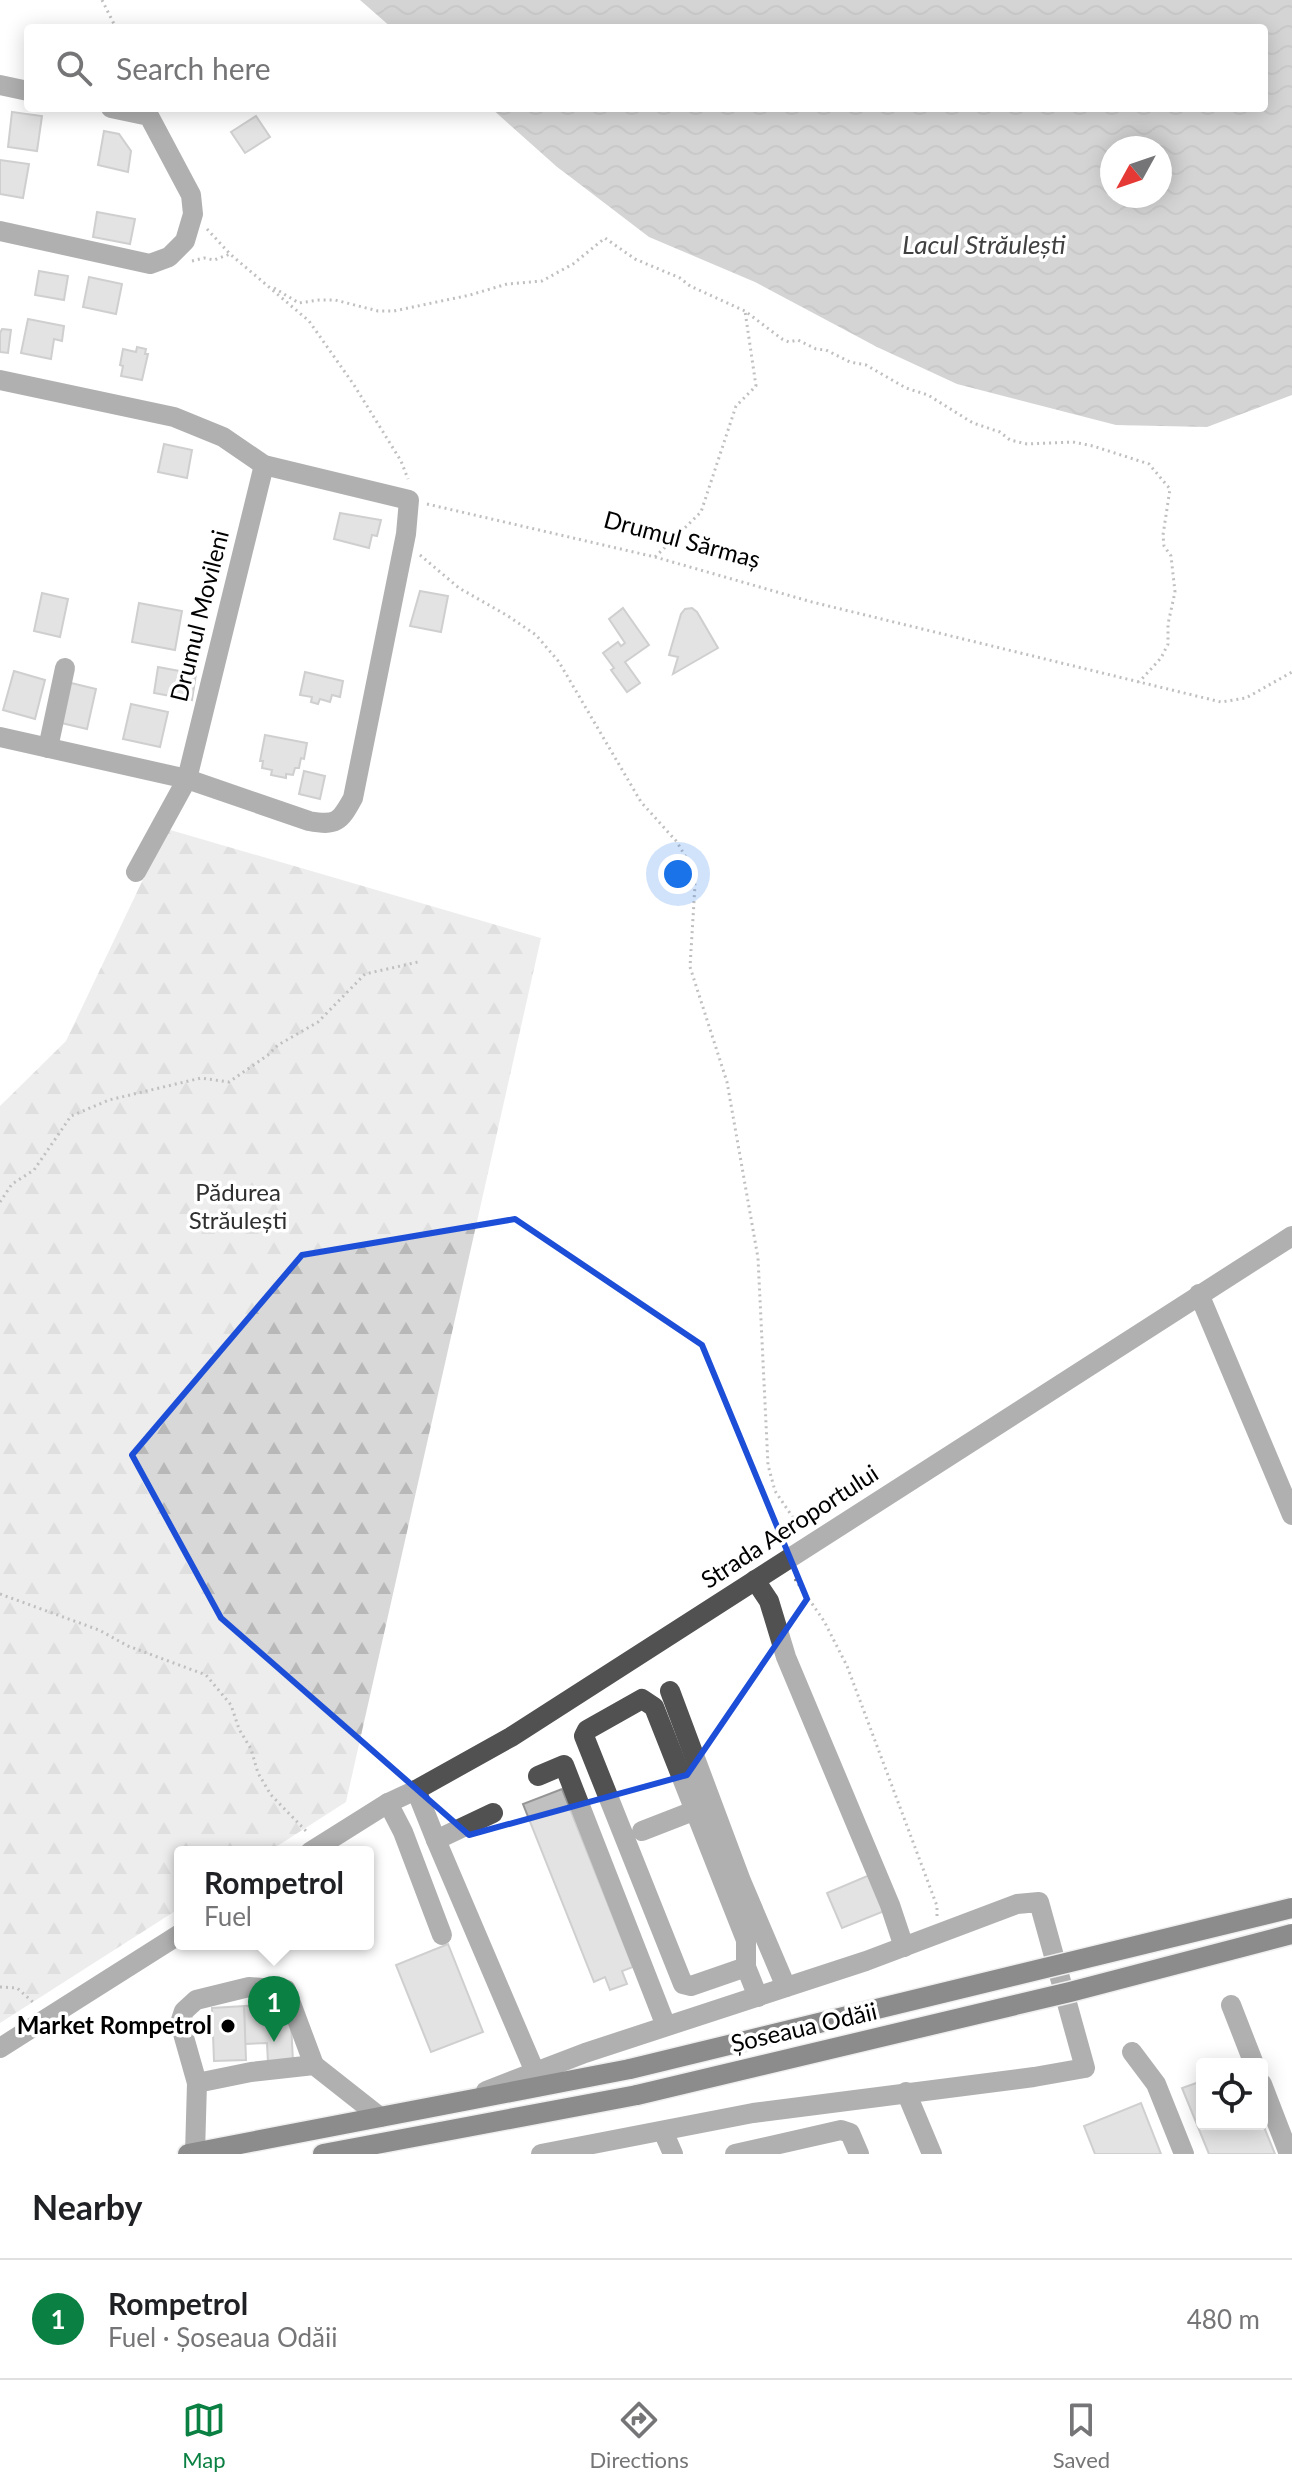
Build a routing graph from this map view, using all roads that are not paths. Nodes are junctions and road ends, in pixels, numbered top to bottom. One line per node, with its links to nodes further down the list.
1 (0, 85): 2 (street)
2 (24, 90)
3 (130, 112): 4 (street)
4 (0, 231)
5 (0, 380): 6 (street)
6 (264, 465): 10 (street, Drumul Movileni); 10 (street)
7 (65, 668): 9 (street)
8 (0, 737): 9 (street)
9 (48, 748): 10 (street)
10 (187, 779): 11 (street, Drumul Movileni)
11 (136, 872)
12 (1292, 1236): 13 (street, Strada Aeroportului)
13 (1199, 1294): 14 (street); 15 (street, Strada Aeroportului)
14 (1292, 1515)
15 (755, 1580): 18 (street, Strada Aeroportului); 29 (street)
16 (670, 1691): 31 (street)
17 (538, 1776): 34 (street)
18 (416, 1790): 19 (street, Strada Aeroportului); 23 (street)
19 (388, 1803): 24 (street, Strada Aeroportului); 27 (street)
20 (696, 1810): 22 (street); 30 (street); 30 (street)
21 (493, 1813): 23 (street)
22 (642, 1831)
23 (436, 1840): 39 (street)
24 (320, 1846)
25 (1292, 1908): 43 (main road, Șoseaua Odăii, bridge)
26 (1292, 1934): 50 (main road, Șoseaua Odăii, bridge)
27 (442, 1935)
28 (174, 1938): 35 (street)
29 (904, 1947): 31 (street, Șoseaua Odăii); 41 (street, Șoseaua Odăii)
30 (746, 1967): 32 (street)
31 (786, 1987): 32 (street, Șoseaua Odăii)
32 (758, 1997): 34 (street, Șoseaua Odăii)
33 (1231, 2005): 37 (street)
34 (666, 2026): 39 (street, Șoseaua Odăii)
35 (0, 2048)
36 (1132, 2052): 56 (street)
37 (1252, 2058)
38 (314, 2065): 40 (street); 40 (street); 45 (street)
39 (535, 2072): 43 (street, Șoseaua Odăii)
40 (197, 2083): 49 (street)
41 (906, 2092): 44 (street); 55 (street)
42 (1268, 2100): 57 (street)
43 (456, 2103): 45 (main road, Șoseaua Odăii)
44 (817, 2105): 46 (street); 47 (street)
45 (380, 2117): 49 (main road, Șoseaua Odăii)
46 (663, 2131): 51 (street); 52 (street)
47 (824, 2133): 48 (street); 54 (street)
48 (762, 2150): 53 (street)
49 (191, 2153)
50 (323, 2154)
51 (541, 2154)
52 (673, 2154)
53 (735, 2154)
54 (859, 2154)
55 (932, 2154)
56 (1184, 2154)
57 (1289, 2154)

